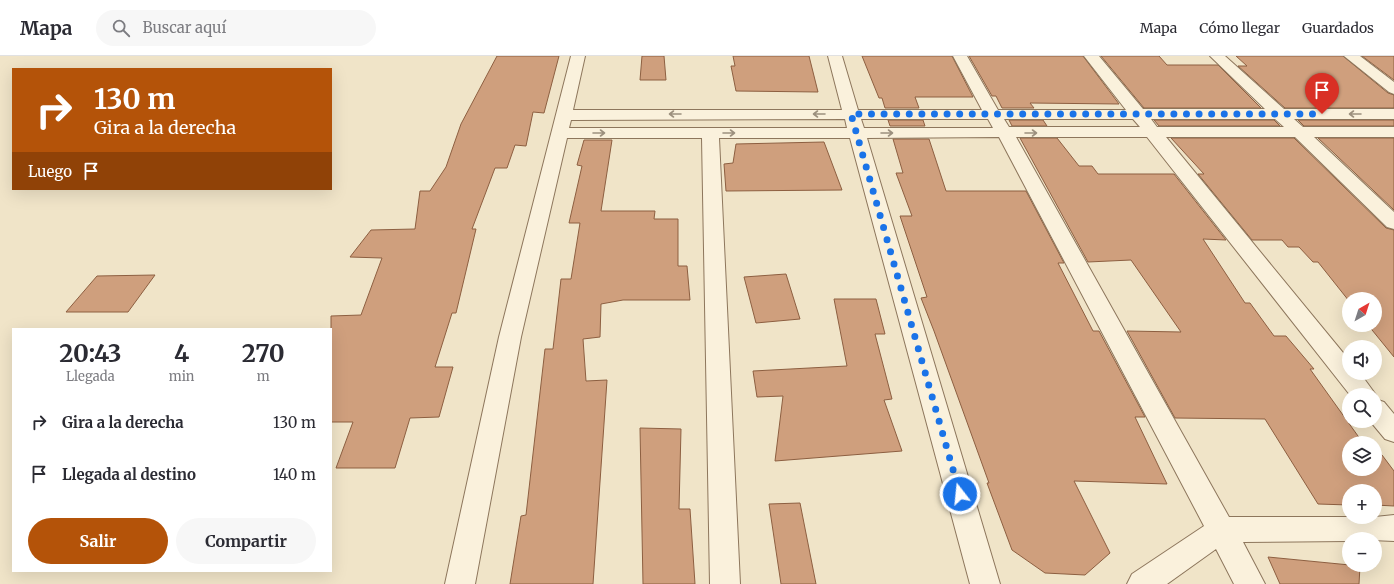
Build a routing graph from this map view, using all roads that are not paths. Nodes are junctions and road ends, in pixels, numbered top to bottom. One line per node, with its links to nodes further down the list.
1 (578, 56): 12 (street)
2 (835, 56): 13 (street)
3 (960, 56): 8 (street)
4 (1091, 56): 9 (street)
5 (1217, 56): 10 (street)
6 (1351, 56): 7 (street)
7 (1394, 89)
8 (992, 114): 9 (street); 13 (street); 18 (street)
9 (1139, 114): 10 (street); 14 (street)
10 (1279, 114): 11 (street, one-way to 10); 15 (street)
11 (1394, 114)
12 (562, 124): 13 (street, one-way to 12); 17 (street, one-way to 17); 25 (street)
13 (855, 124): 17 (street, one-way to 13); 18 (street, one-way to 18); 27 (street)
14 (1154, 132): 15 (street); 18 (street, one-way to 14); 20 (street)
15 (1300, 132): 16 (street); 19 (street)
16 (1394, 132)
17 (710, 133): 26 (street)
18 (1005, 133): 24 (street)
19 (1394, 223)
20 (1358, 388)
21 (1382, 417): 22 (street)
22 (1394, 432)
23 (1394, 528): 24 (street)
24 (1221, 530): 28 (street); 29 (street)
25 (460, 584)
26 (725, 584)
27 (985, 584)
28 (1142, 584)
29 (1250, 584)

